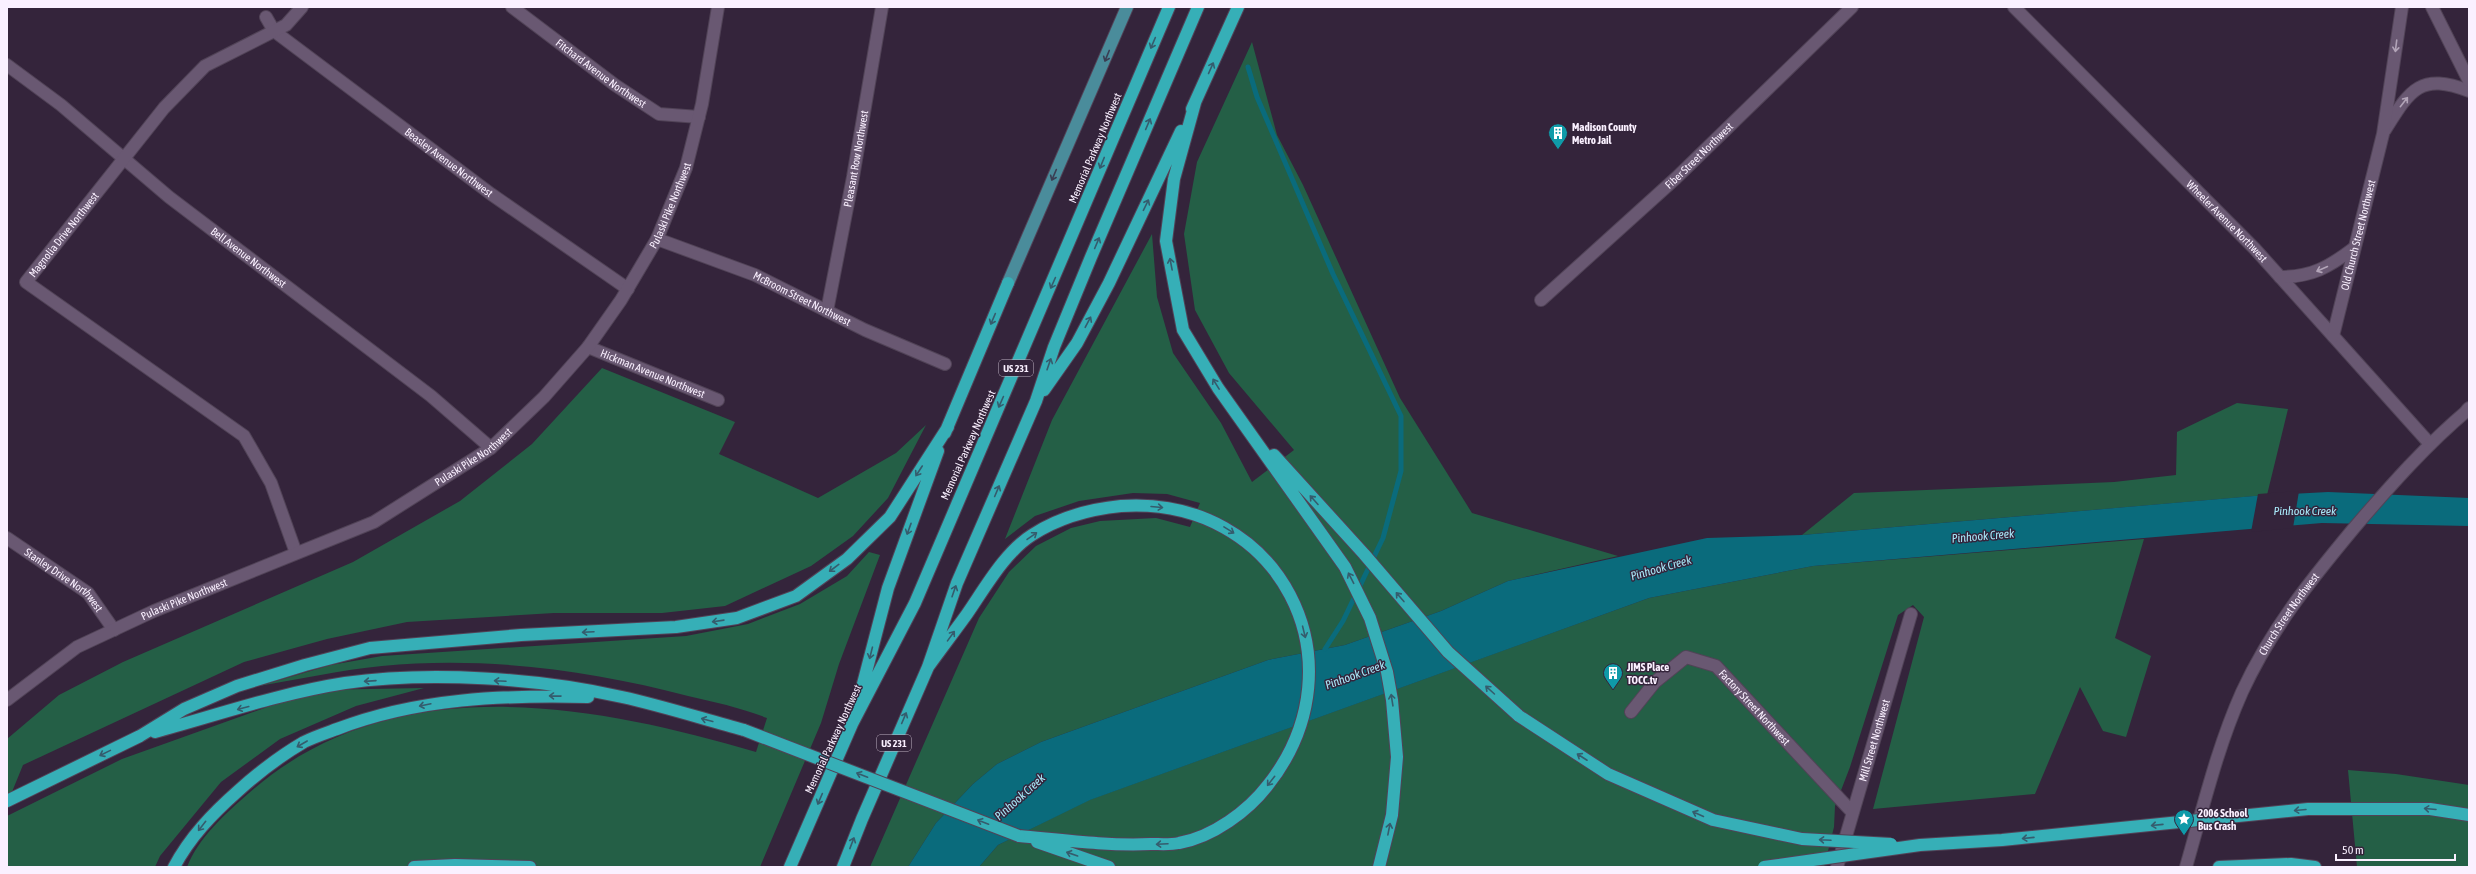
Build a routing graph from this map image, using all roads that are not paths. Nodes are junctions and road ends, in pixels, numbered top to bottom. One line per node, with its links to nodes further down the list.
1 (302, 7): 14 (street, Magnolia Drive Northwest)
2 (512, 7): 19 (street, Fitchard Avenue Northwest)
3 (718, 7): 19 (street, Pulaski Pike Northwest)
4 (882, 7): 28 (street, Pleasant Row Northwest)
5 (1127, 7): 25 (main road, one-way to 25)
6 (1168, 7): 47 (highway, Memorial Parkway Northwest / US 231, one-way to 47)
7 (1198, 7): 33 (highway, US 231, one-way to 7)
8 (1238, 7): 18 (highway, one-way to 8)
9 (1852, 7): 27 (street, Fiber Street Northwest)
10 (2014, 7): 24 (street, Wheeler Avenue Northwest)
11 (2402, 7): 20 (street, Old Church Street Northwest, one-way to 20)
12 (2432, 7): 16 (street)
13 (266, 18): 14 (street)
14 (274, 31): 21 (street, Magnolia Drive Northwest); 26 (street, Beasley Avenue Northwest)
15 (7, 65): 21 (street, Bell Avenue Northwest)
16 (2469, 81)
17 (2469, 91): 20 (street, Old Church Street Northwest, one-way to 17)
18 (1195, 104): 33 (highway, one-way to 18); 38 (highway, one-way to 18)
19 (699, 117): 22 (street, Pulaski Pike Northwest)
20 (2383, 134): 23 (street, Old Church Street Northwest)
21 (123, 160): 37 (street, Bell Avenue Northwest); 40 (street, Magnolia Drive Northwest)
22 (657, 239): 26 (street, Pulaski Pike Northwest); 28 (street, McBroom Street Northwest)
23 (2354, 248): 24 (street, one-way to 24); 29 (street, Old Church Street Northwest)
24 (2280, 277): 29 (street, Wheeler Avenue Northwest)
25 (1008, 283): 35 (highway, one-way to 35)
26 (628, 289): 30 (street, Pulaski Pike Northwest)
27 (1541, 300)
28 (827, 311): 31 (street, McBroom Street Northwest)
29 (2333, 336): 36 (street, Wheeler Avenue Northwest)
30 (588, 347): 32 (street, Hickman Avenue Northwest); 37 (street, Pulaski Pike Northwest)
31 (945, 364)
32 (718, 400)
33 (1036, 401): 43 (highway, US 231, one-way to 33)
34 (2469, 409): 36 (street, Church Street Northwest)
35 (948, 427): 47 (highway, one-way to 47); 48 (highway, one-way to 48)
36 (2430, 444): 63 (street, Church Street Northwest)
37 (491, 448): 40 (street, Pulaski Pike Northwest)
38 (1274, 461): 53 (highway, one-way to 38, bridge); 60 (highway, one-way to 38)
39 (7, 538): 42 (street, Stanley Drive Northwest)
40 (296, 553): 42 (street, Pulaski Pike Northwest)
41 (1911, 614): 50 (street, Mill Street Northwest)
42 (114, 630): 45 (street, Pulaski Pike Northwest)
43 (928, 667): 52 (highway, one-way to 52); 58 (highway, US 231, one-way to 43)
44 (622, 697): 48 (highway, one-way to 48); 52 (highway, one-way to 44, bridge); 54 (highway, one-way to 54)
45 (7, 700)
46 (1631, 712): 50 (street, Factory Street Northwest)
47 (852, 724): 57 (highway, Memorial Parkway Northwest / US 231, one-way to 57)
48 (140, 736): 49 (highway, one-way to 49)
49 (7, 801)
50 (1852, 812): 62 (street, Mill Street Northwest)
51 (2469, 815): 53 (highway, one-way to 53, bridge)
52 (1019, 836): 59 (highway, one-way to 52)
53 (1920, 845): 61 (highway, bridge)
54 (174, 867)
55 (414, 867): 56 (highway)
56 (530, 867)
57 (790, 867)
58 (843, 867)
59 (1109, 867)
60 (1379, 867)
61 (1764, 867)
62 (1837, 867)
63 (2186, 867)
64 (2219, 867): 65 (highway)
65 (2315, 867)

